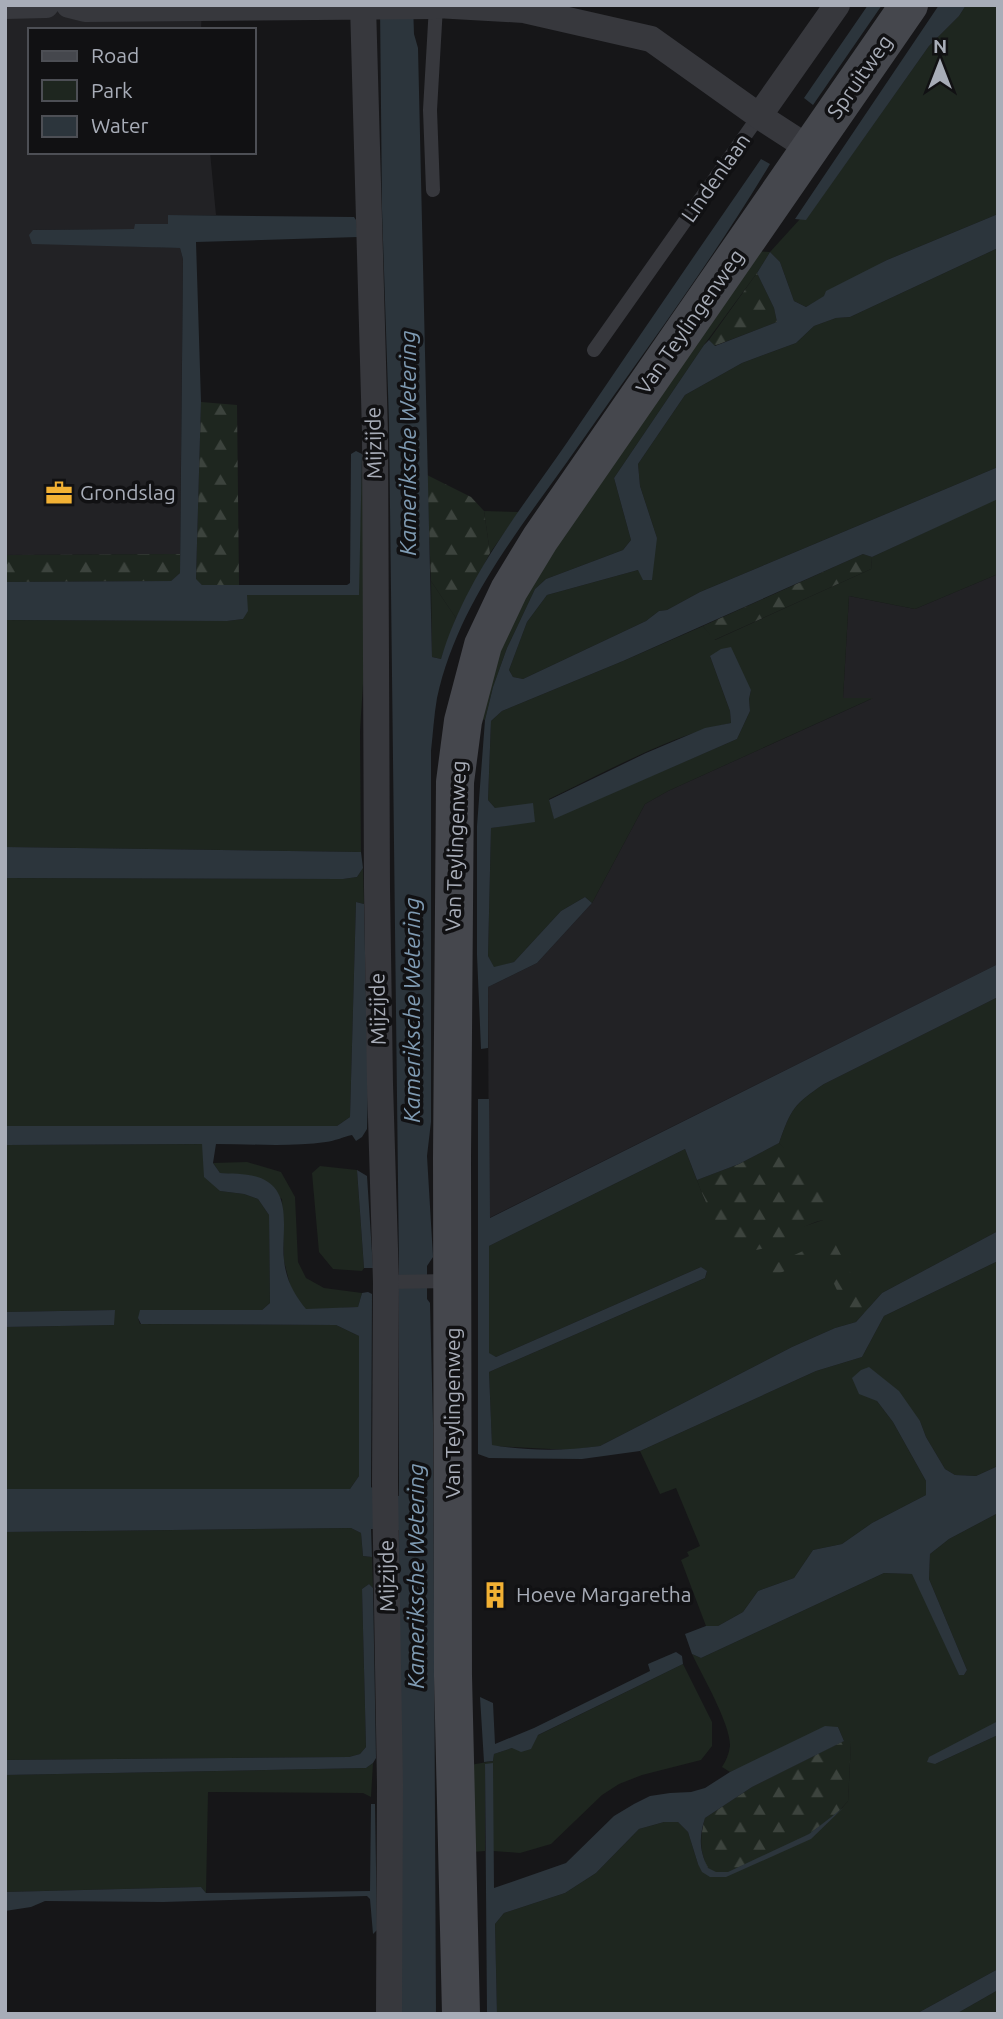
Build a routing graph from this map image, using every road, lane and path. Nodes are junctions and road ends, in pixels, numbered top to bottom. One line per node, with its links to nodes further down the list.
1 (46, 5): 5 (street)
2 (69, 5): 7 (street)
3 (837, 5): 8 (street, Lindenlaan)
4 (909, 5): 9 (main road, Spruitweg)
5 (5, 6)
6 (430, 6): 7 (street); 8 (street); 10 (lane)
7 (368, 7): 13 (street, Mijzijde)
8 (759, 116): 9 (street); 11 (lane, Lindenlaan)
9 (810, 149): 12 (main road, Van Teylingenweg)
10 (433, 190)
11 (594, 350)
12 (447, 1281): 13 (lane); 15 (main road, Van Teylingenweg)
13 (389, 1282): 14 (street, Mijzijde)
14 (389, 2014)
15 (461, 2014)

